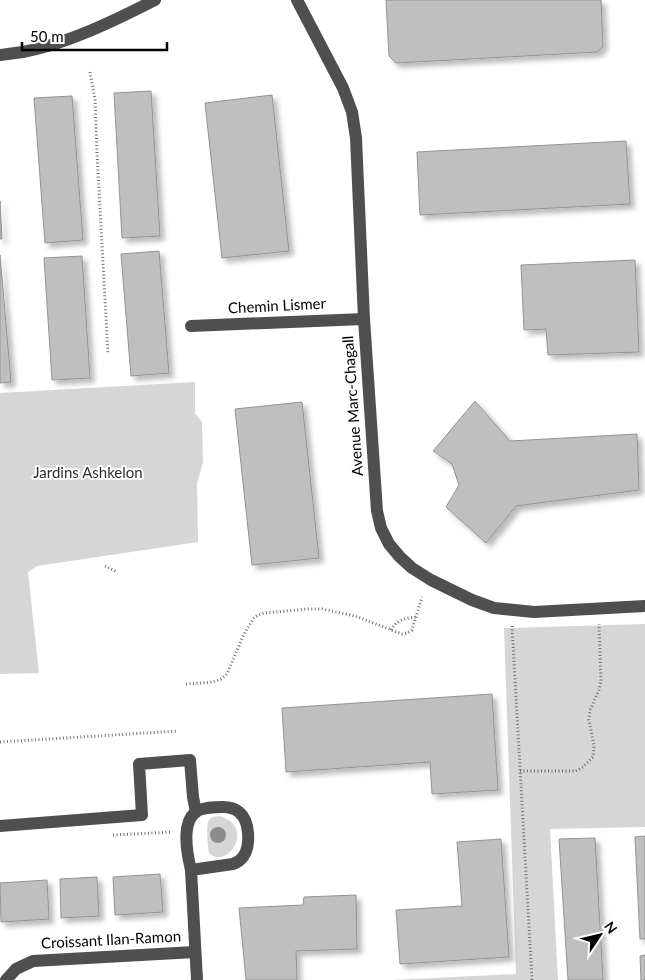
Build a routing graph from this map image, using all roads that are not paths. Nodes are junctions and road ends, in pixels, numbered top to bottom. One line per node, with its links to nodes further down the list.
1 (155, 0): 3 (street)
2 (297, 0): 4 (street, Avenue Marc-Chagall)
3 (0, 54)
4 (364, 319): 5 (street, Chemin Lismer); 6 (street, Avenue Marc-Chagall)
5 (191, 326)
6 (645, 606)
7 (196, 812): 8 (street); 9 (street); 9 (street)
8 (0, 826)
9 (191, 870): 10 (street)
10 (195, 952): 11 (street, Croissant Ilan-Ramon); 12 (street)
11 (6, 980)
12 (197, 980)

